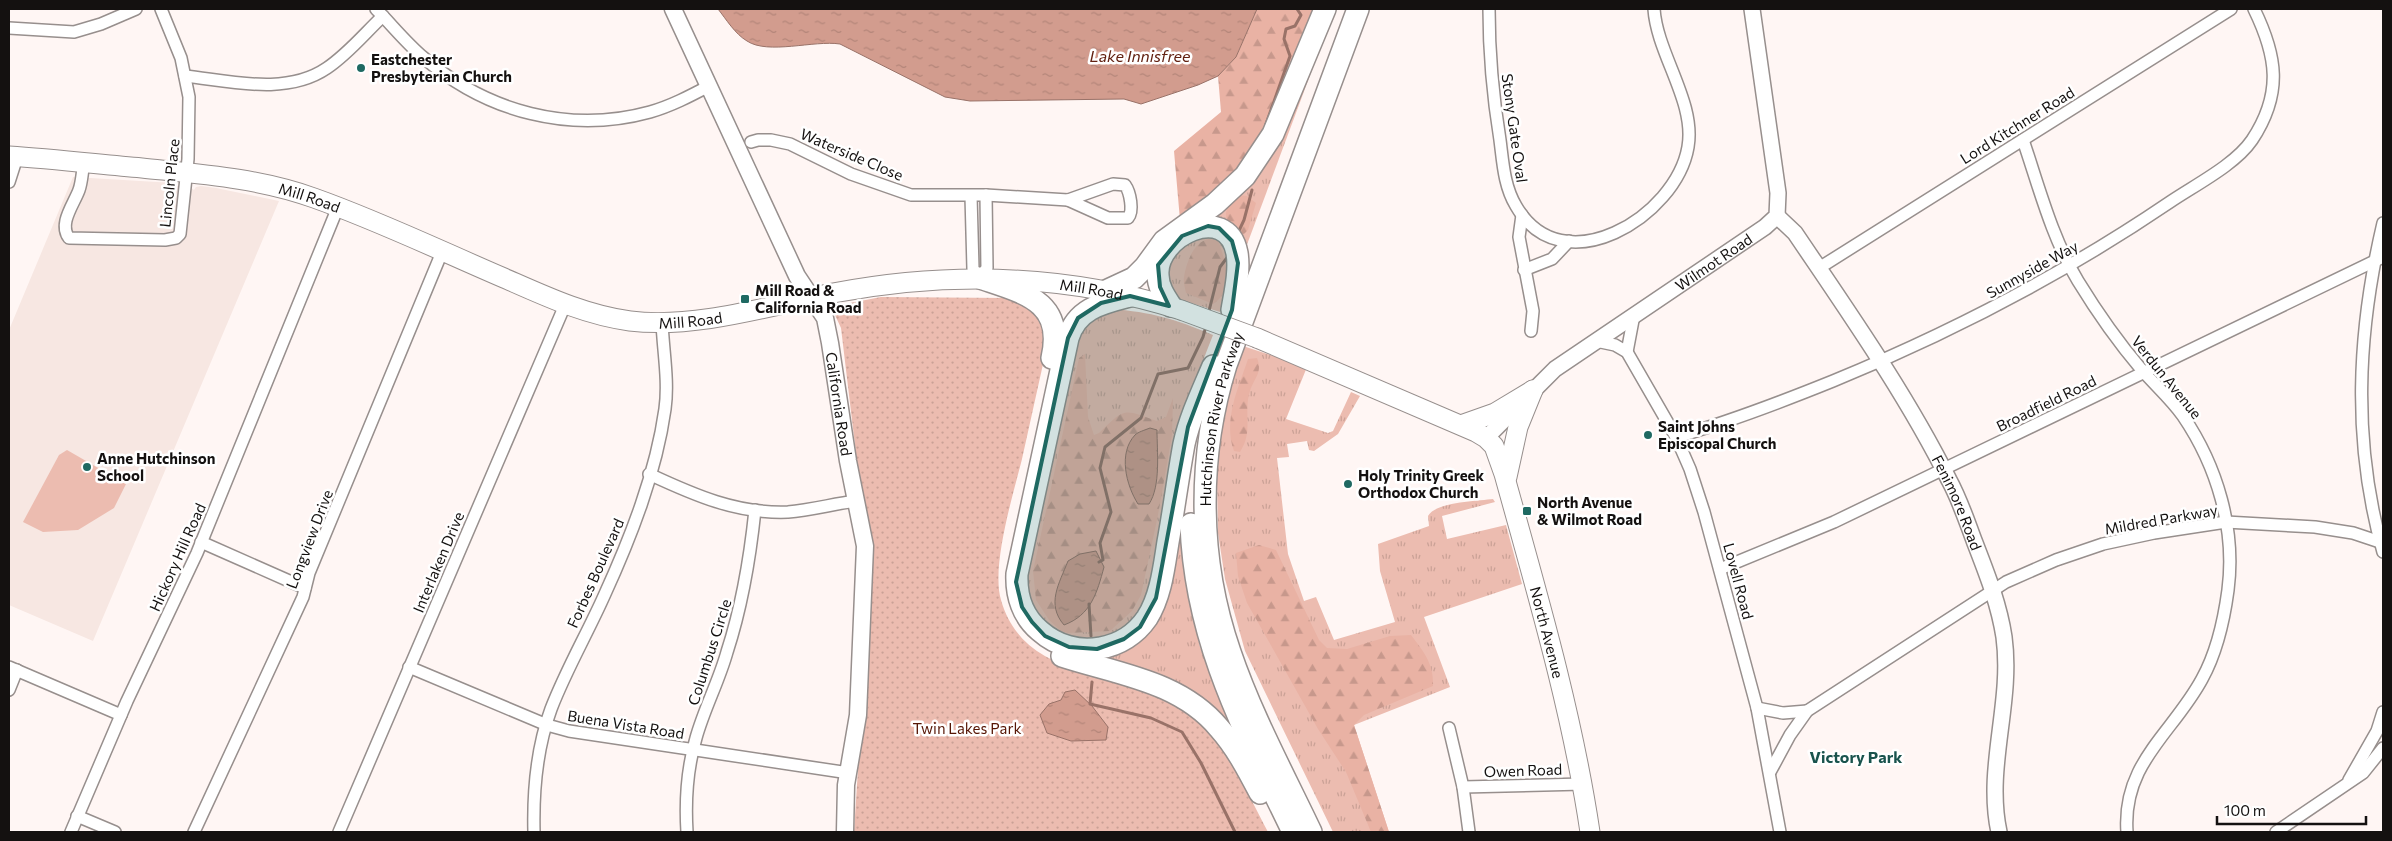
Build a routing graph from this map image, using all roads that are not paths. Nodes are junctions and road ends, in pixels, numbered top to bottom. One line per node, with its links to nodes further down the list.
1 (136, 9): 13 (street)
2 (161, 9): 14 (street, Lincoln Place)
3 (673, 9): 15 (main road, California Road)
4 (1325, 9): 38 (highway)
5 (1344, 9): 43 (highway, Hutchinson River Parkway)
6 (1358, 9): 76 (highway, Hutchinson River Parkway)
7 (1488, 9): 26 (street, Stony Gate Oval)
8 (1654, 9): 31 (street, Stony Gate Oval)
9 (1752, 9): 27 (street)
10 (2231, 9): 16 (street, Lord Kitchner Road)
11 (2254, 9): 34 (street, Sunnyside Way)
12 (379, 12): 14 (street); 15 (street)
13 (9, 28)
14 (185, 76): 20 (street, Lincoln Place)
15 (709, 86): 40 (main road, California Road)
16 (2023, 140): 34 (street, Verdun Avenue); 35 (street, Lord Kitchner Road)
17 (751, 142): 23 (street, Waterside Close)
18 (13, 157): 19 (main road, Mill Road); 21 (street)
19 (84, 163): 20 (main road, Mill Road); 20 (street, Lincoln Place)
20 (185, 173): 25 (main road, Mill Road)
21 (9, 182)
22 (986, 195): 23 (street, Waterside Close); 24 (street, Waterside Close); 30 (street)
23 (971, 196): 29 (street)
24 (1068, 200): 24 (street, Waterside Close)
25 (338, 208): 32 (main road, Mill Road); 62 (street, Hickory Hill Road)
26 (1522, 215): 31 (street, Stony Gate Oval); 36 (street)
27 (1776, 216): 35 (street, Fenimore Road); 44 (street, Wilmot Road)
28 (2383, 223): 33 (street)
29 (972, 233): 30 (street); 37 (street)
30 (986, 233): 37 (street)
31 (1570, 241): 36 (street)
32 (442, 252): 41 (main road, Mill Road); 65 (street, Longview Drive)
33 (2379, 260): 51 (street, Broadfield Road); 63 (street)
34 (2070, 266): 49 (street, Sunnyside Way); 51 (street, Verdun Avenue)
35 (1819, 268): 49 (street, Fenimore Road)
36 (1524, 270): 46 (street)
37 (980, 278): 38 (main road, Mill Road); 40 (main road, Mill Road); 92 (highway)
38 (1106, 291): 39 (main road, Mill Road)
39 (1130, 296): 42 (main road, Mill Road); 50 (highway)
40 (812, 298): 45 (main road, Mill Road); 59 (main road, California Road)
41 (566, 305): 45 (main road, Mill Road); 67 (street, Interlaken Drive)
42 (1176, 308): 43 (highway); 53 (main road, Mill Road, bridge)
43 (1232, 310): 50 (highway, Hutchinson River Parkway)
44 (1634, 315): 47 (street, Wilmot Road); 48 (street)
45 (662, 322): 57 (street, Forbes Boulevard)
46 (1531, 331)
47 (1596, 341): 48 (street); 52 (street, Wilmot Road)
48 (1627, 352): 54 (street, Lovell Road)
49 (1880, 362): 54 (street, Sunnyside Way); 56 (street, Fenimore Road)
50 (1212, 366): 93 (highway, Hutchinson River Parkway)
51 (2143, 372): 56 (street, Broadfield Road); 61 (street, Verdun Avenue)
52 (1533, 390): 53 (main road); 55 (street, Wilmot Road); 58 (main road)
53 (1461, 425): 55 (main road, Mill Road)
54 (1676, 437): 64 (street, Lovell Road)
55 (1486, 438): 58 (main road, North Avenue)
56 (1944, 470): 64 (street, Broadfield Road); 66 (street, Fenimore Road)
57 (649, 474): 60 (street); 74 (street, Forbes Boulevard)
58 (1506, 481): 81 (main road, North Avenue)
59 (856, 501): 60 (street); 80 (main road, California Road)
60 (755, 510): 78 (street, Columbus Circle)
61 (2226, 522): 63 (street, Mildred Parkway); 66 (street, Mildred Parkway); 100 (street, Verdun Avenue)
62 (201, 542): 65 (street); 73 (street, Hickory Hill Road)
63 (2382, 546)
64 (1720, 570): 70 (street, Lovell Road)
65 (305, 588): 87 (street, Longview Drive)
66 (1994, 591): 71 (street, Mildred Parkway); 99 (street, Fenimore Road)
67 (409, 667): 74 (street, Buena Vista Road); 88 (street, Interlaken Drive)
68 (13, 669): 69 (street); 73 (street)
69 (9, 690)
70 (1757, 708): 71 (street, Mildred Parkway); 79 (street, Lovell Road)
71 (1807, 711): 79 (street, Mildred Parkway)
72 (2383, 712): 83 (street)
73 (121, 715): 84 (street, Hickory Hill Road)
74 (547, 725): 78 (street, Buena Vista Road); 89 (street, Forbes Boulevard)
75 (1449, 728): 82 (street)
76 (1263, 731): 94 (highway, Hutchinson River Parkway); 95 (highway)
77 (2383, 748): 83 (street)
78 (693, 750): 80 (street, Buena Vista Road); 90 (street, Columbus Circle)
79 (1770, 772): 98 (street, Lovell Road)
80 (848, 774): 91 (main road, California Road)
81 (1583, 784): 82 (street, Owen Road); 97 (main road, North Avenue)
82 (1463, 787): 96 (street)
83 (2344, 787): 101 (street)
84 (77, 816): 85 (street, Hickory Hill Road); 86 (street)
85 (71, 832)
86 (115, 832)
87 (194, 832)
88 (339, 832)
89 (534, 832)
90 (687, 832)
91 (845, 832)
92 (1280, 832)
93 (1293, 832)
94 (1311, 832)
95 (1326, 832)
96 (1469, 832)
97 (1590, 832)
98 (1780, 832)
99 (1999, 832)
100 (2127, 832)
101 (2276, 832)

